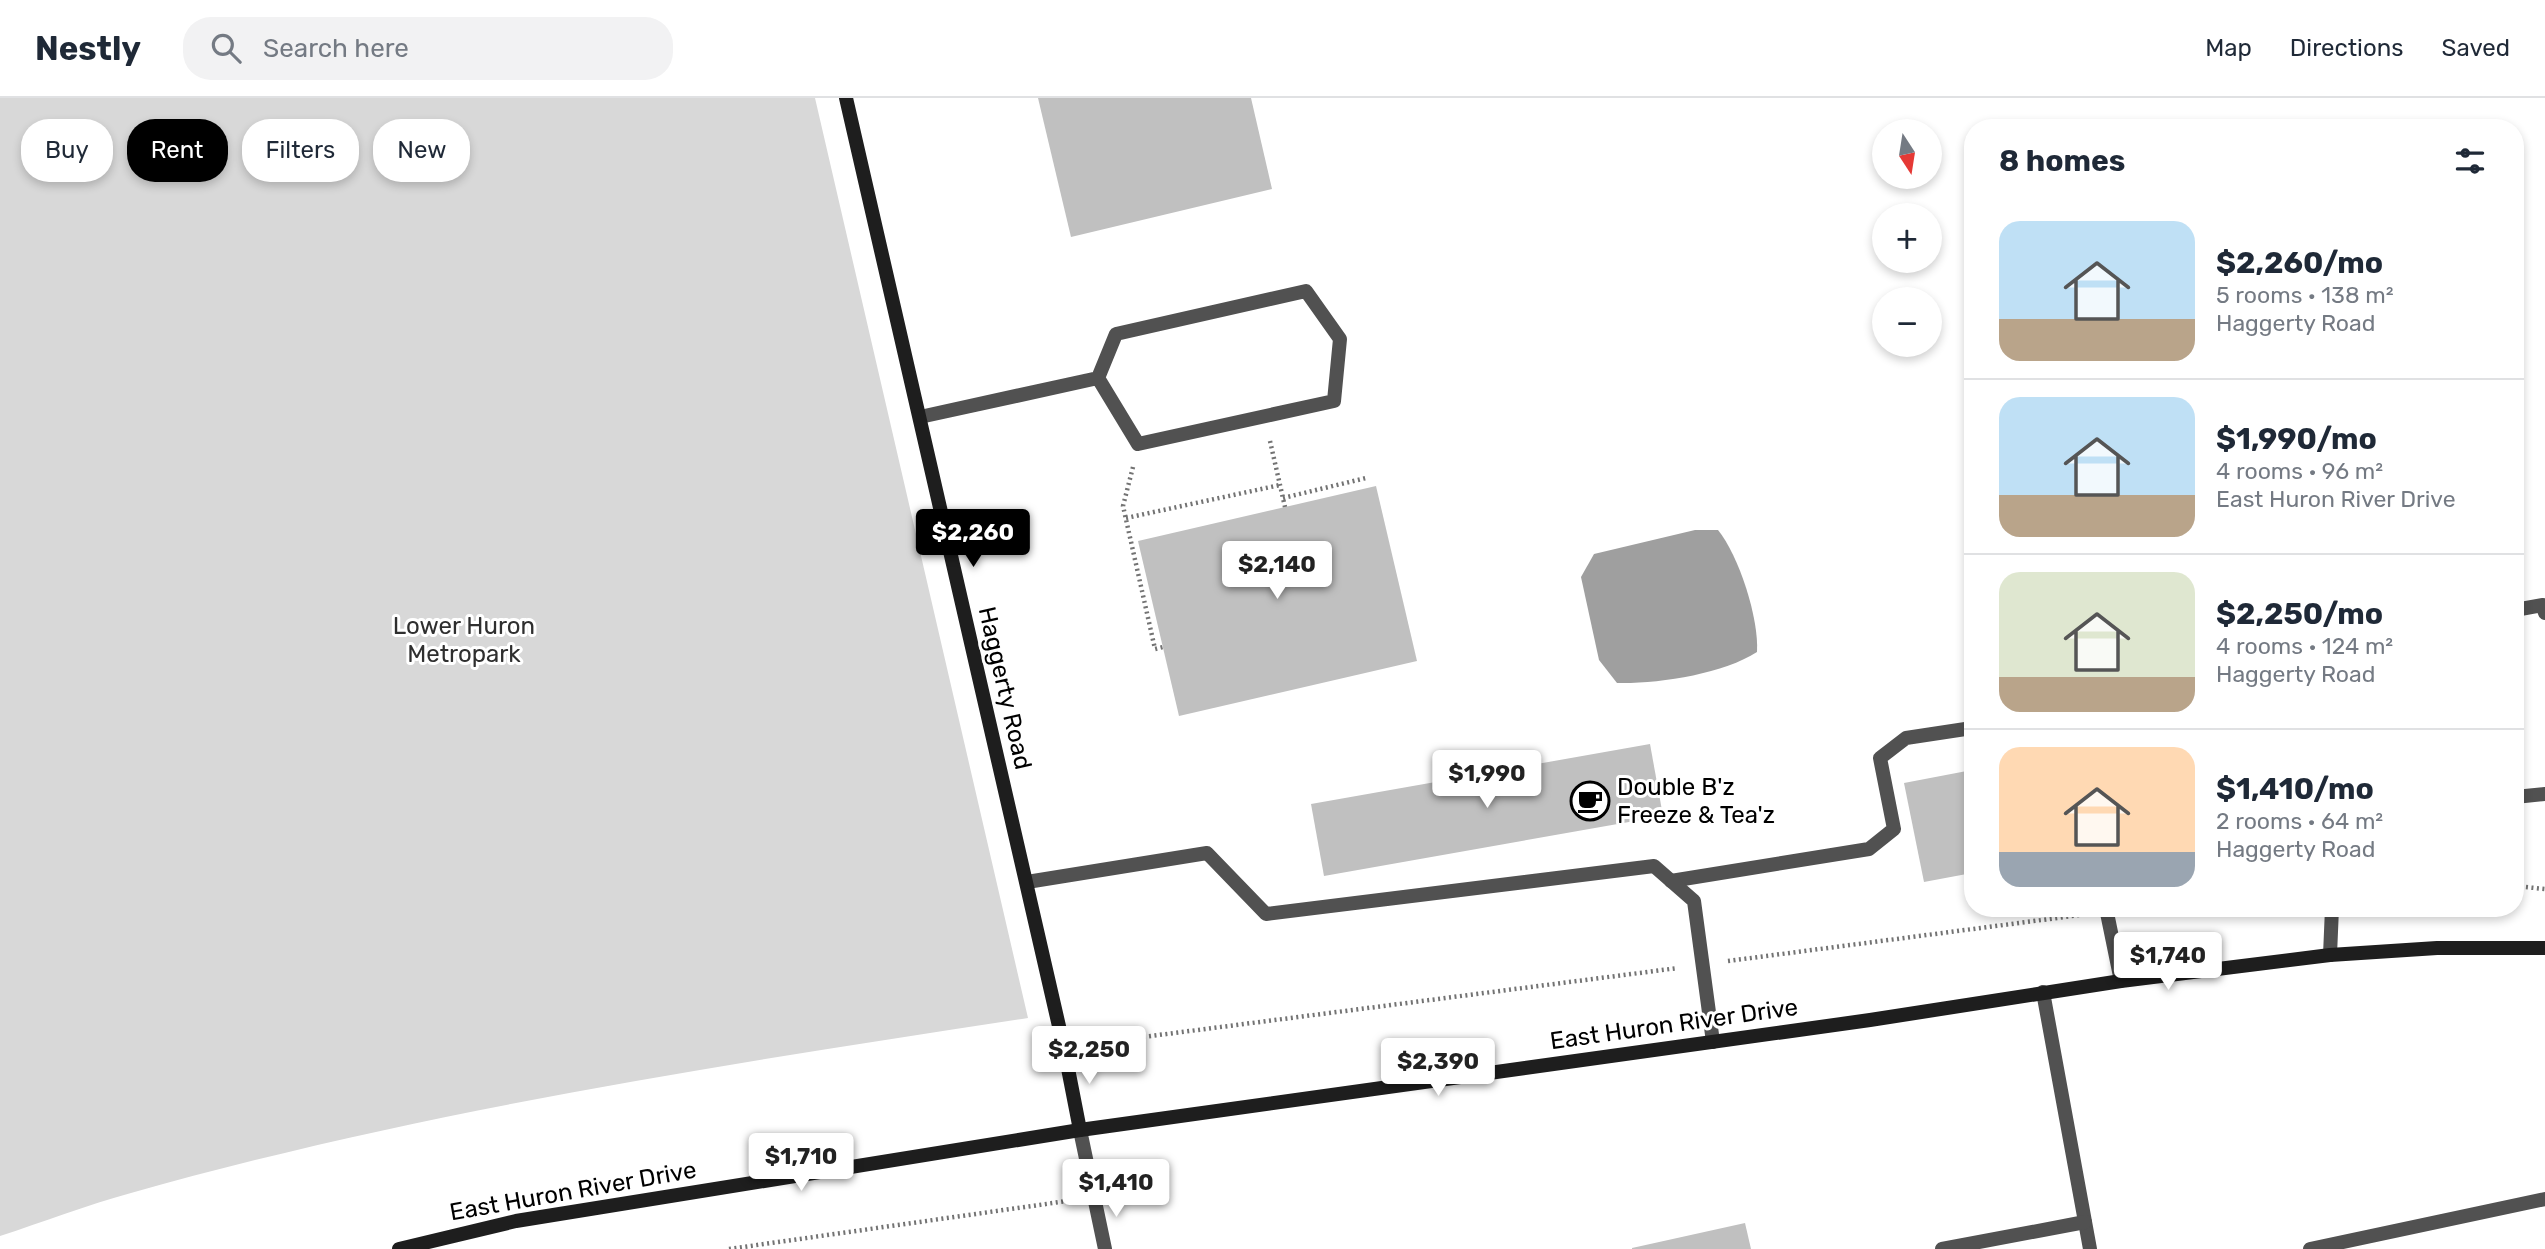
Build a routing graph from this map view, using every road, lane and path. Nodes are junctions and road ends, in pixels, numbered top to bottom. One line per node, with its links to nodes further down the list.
1 (846, 98): 3 (main road, Haggerty Road)
2 (1098, 378): 3 (street); 4 (street); 4 (street)
3 (920, 417): 18 (main road, Haggerty Road)
4 (1138, 444): 10 (path)
5 (1277, 472): 7 (path)
6 (1366, 478): 8 (path)
7 (1280, 485): 8 (path); 10 (path)
8 (1283, 498): 9 (path)
9 (1285, 508)
10 (1126, 518): 13 (path)
11 (2524, 608): 12 (street)
12 (2545, 613)
13 (1163, 647)
14 (1964, 730): 17 (street)
15 (2545, 794): 16 (street)
16 (2524, 796)
17 (1671, 881): 18 (street); 26 (street)
18 (1027, 882): 30 (main road, Haggerty Road)
19 (2524, 887): 20 (path)
20 (2545, 889)
21 (2054, 917): 26 (path)
22 (2107, 917): 27 (street)
23 (2332, 917): 25 (street)
24 (2545, 948): 25 (main road, East Huron River Drive)
25 (2330, 955): 27 (main road, East Huron River Drive)
26 (1702, 964): 29 (street); 30 (path)
27 (2121, 981): 28 (main road, East Huron River Drive)
28 (2043, 992): 29 (main road, East Huron River Drive); 34 (street)
29 (1713, 1042): 31 (main road, East Huron River Drive)
30 (1064, 1048): 31 (main road, Haggerty Road)
31 (1080, 1130): 32 (street, Haggerty Road); 35 (main road, East Huron River Drive)
32 (1093, 1198): 36 (path); 37 (street, Haggerty Road)
33 (2545, 1199): 40 (street)
34 (2085, 1222): 38 (street); 39 (street)
35 (399, 1249)
36 (729, 1249)
37 (1105, 1249)
38 (1942, 1249)
39 (2090, 1249)
40 (2310, 1249)

